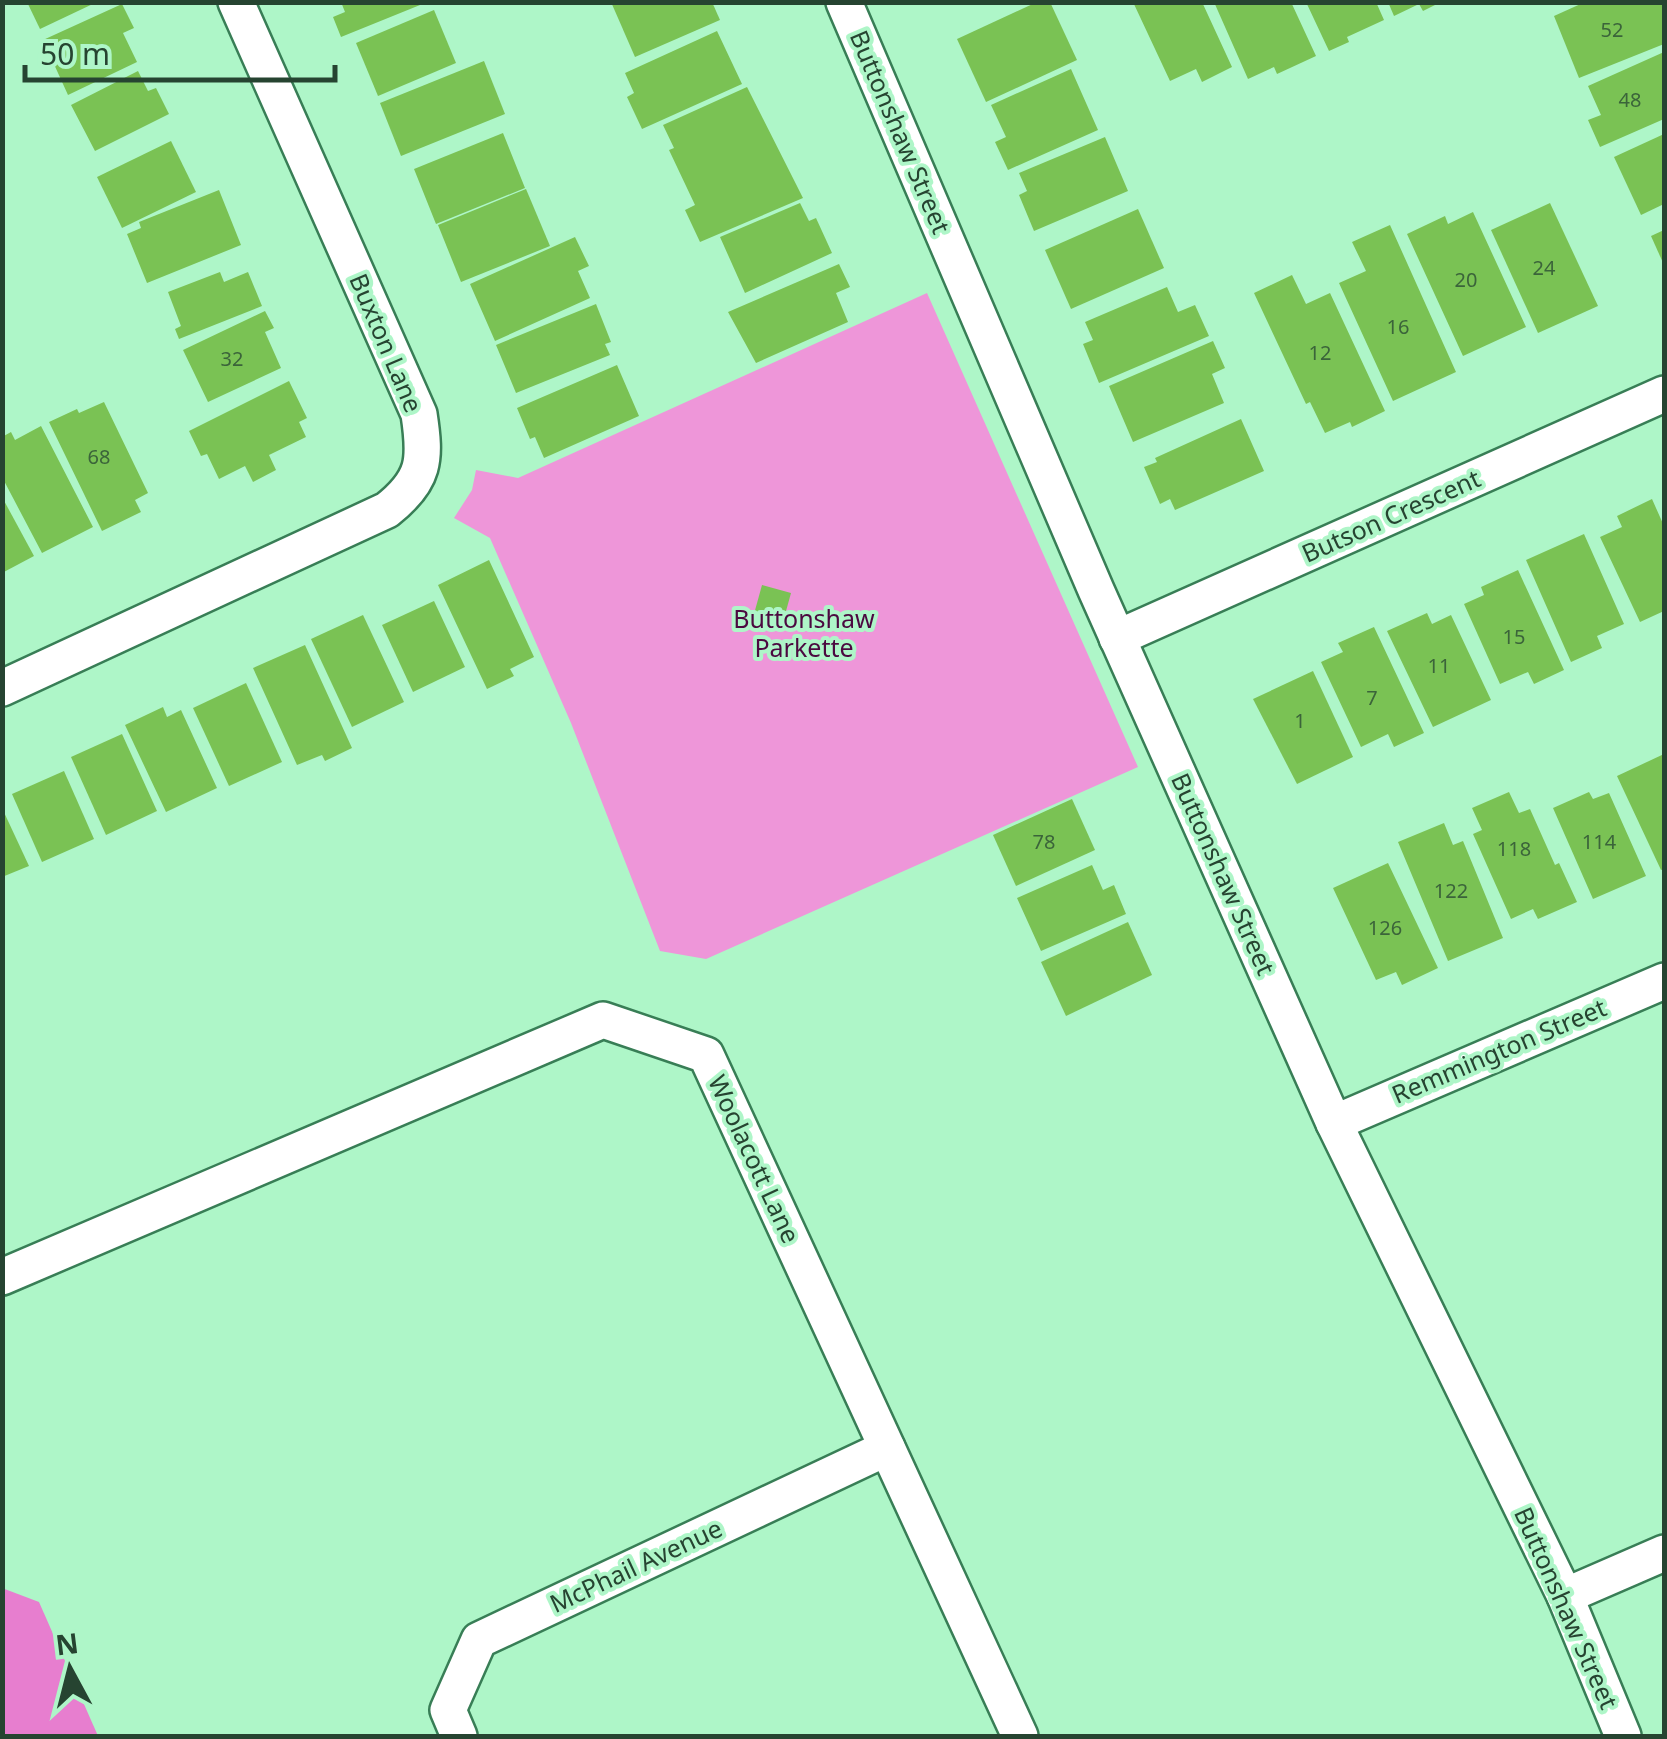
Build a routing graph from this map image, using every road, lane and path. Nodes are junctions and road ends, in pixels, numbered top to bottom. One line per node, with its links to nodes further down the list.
1 (236, 2): 5 (street, Buxton Lane)
2 (858, 7): 4 (street, Buttonshaw Street)
3 (1664, 394): 4 (street, Butson Crescent)
4 (1117, 638): 7 (street, Buttonshaw Street)
5 (2, 688)
6 (1664, 980): 7 (street, Remmington Street)
7 (1334, 1123): 11 (street, Buttonshaw Street)
8 (2, 1277): 9 (street, Woolacott Lane)
9 (887, 1448): 12 (street, McPhail Avenue); 13 (street, Woolacott Lane)
10 (1664, 1553): 11 (street)
11 (1565, 1596): 14 (street, Buttonshaw Street)
12 (459, 1736)
13 (1020, 1736)
14 (1624, 1736)

